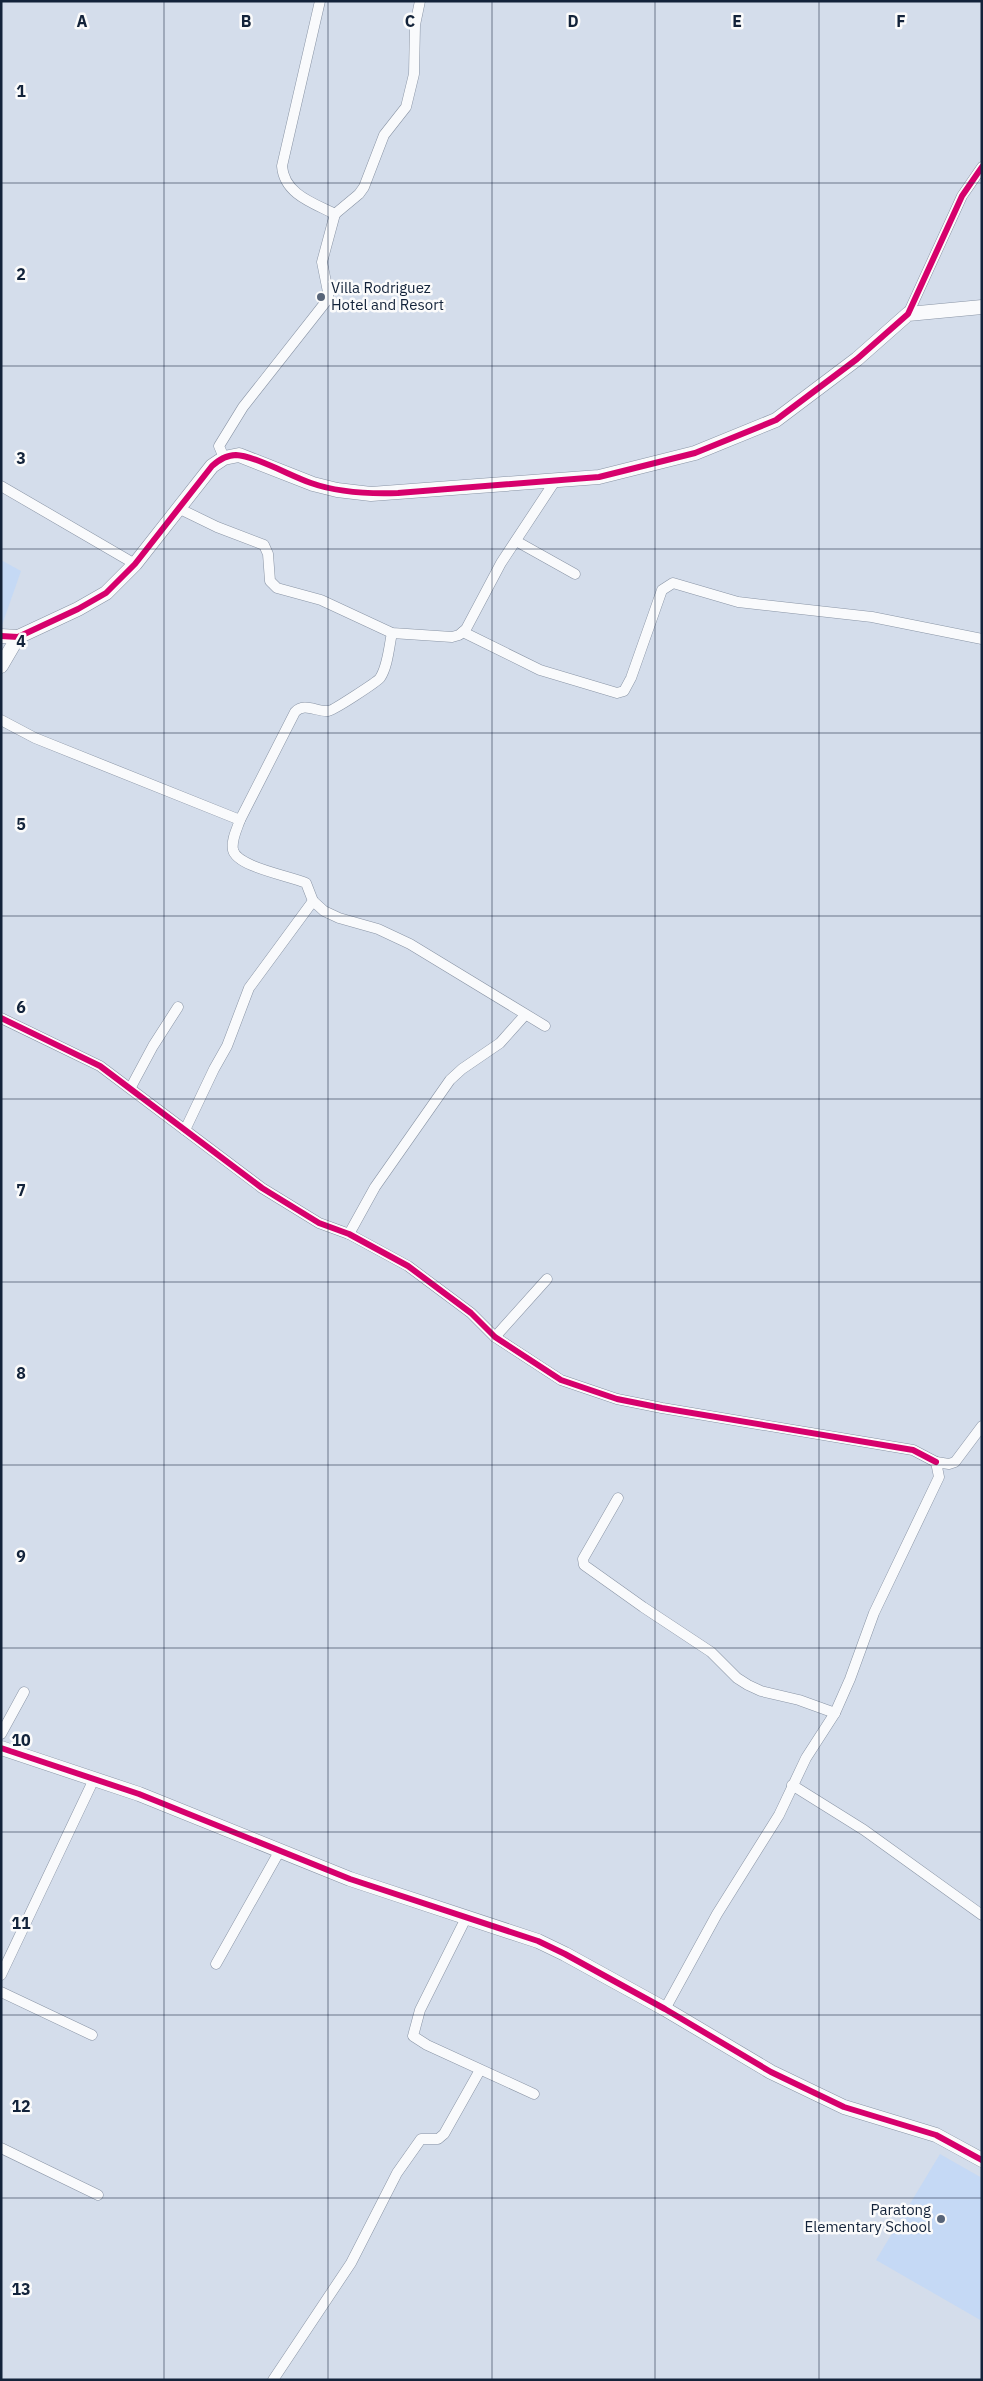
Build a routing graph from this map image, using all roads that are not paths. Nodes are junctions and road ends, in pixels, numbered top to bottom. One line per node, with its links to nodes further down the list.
1 (320, 1): 4 (street)
2 (420, 1): 4 (street)
3 (982, 167): 6 (street)
4 (335, 214): 7 (street)
5 (982, 307): 6 (street)
6 (908, 314): 8 (street)
7 (224, 458): 8 (street); 10 (street)
8 (555, 481): 11 (street)
9 (1, 486): 12 (street)
10 (178, 508): 12 (street); 15 (street)
11 (516, 541): 13 (street); 14 (street)
12 (135, 564): 17 (street)
13 (575, 574)
14 (462, 632): 15 (street); 18 (street)
15 (392, 633): 21 (street)
16 (1, 636): 17 (street)
17 (18, 637): 19 (street)
18 (982, 639)
19 (1, 666)
20 (1, 720): 21 (street)
21 (240, 820): 22 (street)
22 (313, 901): 24 (street); 28 (street)
23 (178, 1007): 27 (street)
24 (525, 1015): 26 (street); 29 (street)
25 (1, 1018): 27 (street)
26 (545, 1026)
27 (131, 1088): 28 (street)
28 (185, 1130): 29 (street)
29 (349, 1234): 31 (street)
30 (547, 1279): 31 (street)
31 (495, 1337): 33 (street)
32 (982, 1426): 33 (street)
33 (936, 1462): 36 (street)
34 (618, 1498): 36 (street)
35 (24, 1692): 37 (street)
36 (835, 1713): 40 (street)
37 (1, 1734)
38 (1, 1748): 39 (street)
39 (94, 1778): 41 (street); 45 (street)
40 (792, 1785): 42 (street); 47 (street)
41 (279, 1852): 43 (street); 44 (street)
42 (982, 1915)
43 (467, 1916): 47 (street); 49 (street)
44 (216, 1964)
45 (1, 1975)
46 (1, 1992): 48 (street)
47 (665, 2009): 52 (street)
48 (92, 2035)
49 (480, 2070): 50 (street); 54 (street)
50 (534, 2094)
51 (1, 2148): 53 (street)
52 (982, 2160)
53 (98, 2195)
54 (273, 2380)

